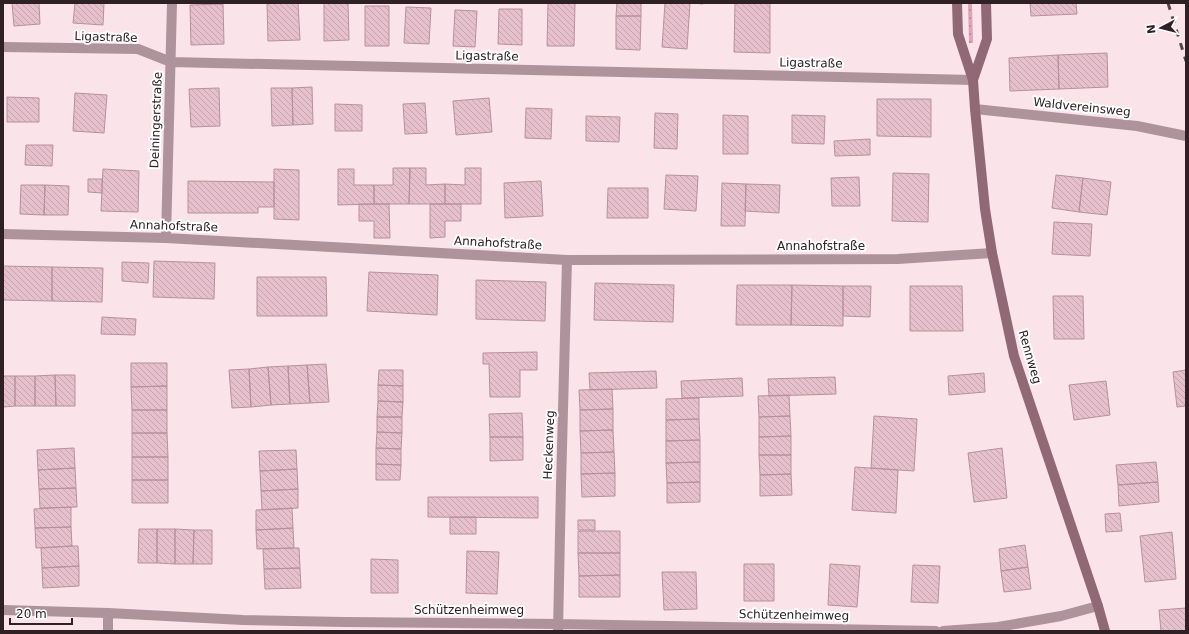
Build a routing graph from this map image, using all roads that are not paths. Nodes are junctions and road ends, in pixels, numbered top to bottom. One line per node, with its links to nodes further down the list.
1 (172, 3): 5 (street, Deiningerstraße)
2 (957, 3): 6 (street, Rennweg)
3 (986, 3): 6 (street, Rennweg)
4 (3, 46): 5 (street, Ligastraße)
5 (171, 62): 6 (street, Ligastraße); 10 (street, Deiningerstraße)
6 (973, 80): 7 (street, Rennweg)
7 (975, 109): 8 (street, Waldvereinsweg); 11 (street, Rennweg)
8 (1186, 136)
9 (3, 234): 10 (street, Annahofstraße)
10 (166, 238): 12 (street, Annahofstraße)
11 (992, 253): 12 (street, Annahofstraße); 13 (street, Rennweg)
12 (568, 260): 16 (street, Heckenweg)
13 (1098, 606): 19 (street); 20 (street, Rennweg)
14 (3, 610): 15 (street, Schützenheimweg)
15 (108, 613): 16 (street, Schützenheimweg); 17 (street)
16 (558, 627): 18 (street, Schützenheimweg)
17 (108, 631)
18 (936, 631)
19 (943, 631)
20 (1105, 631)

